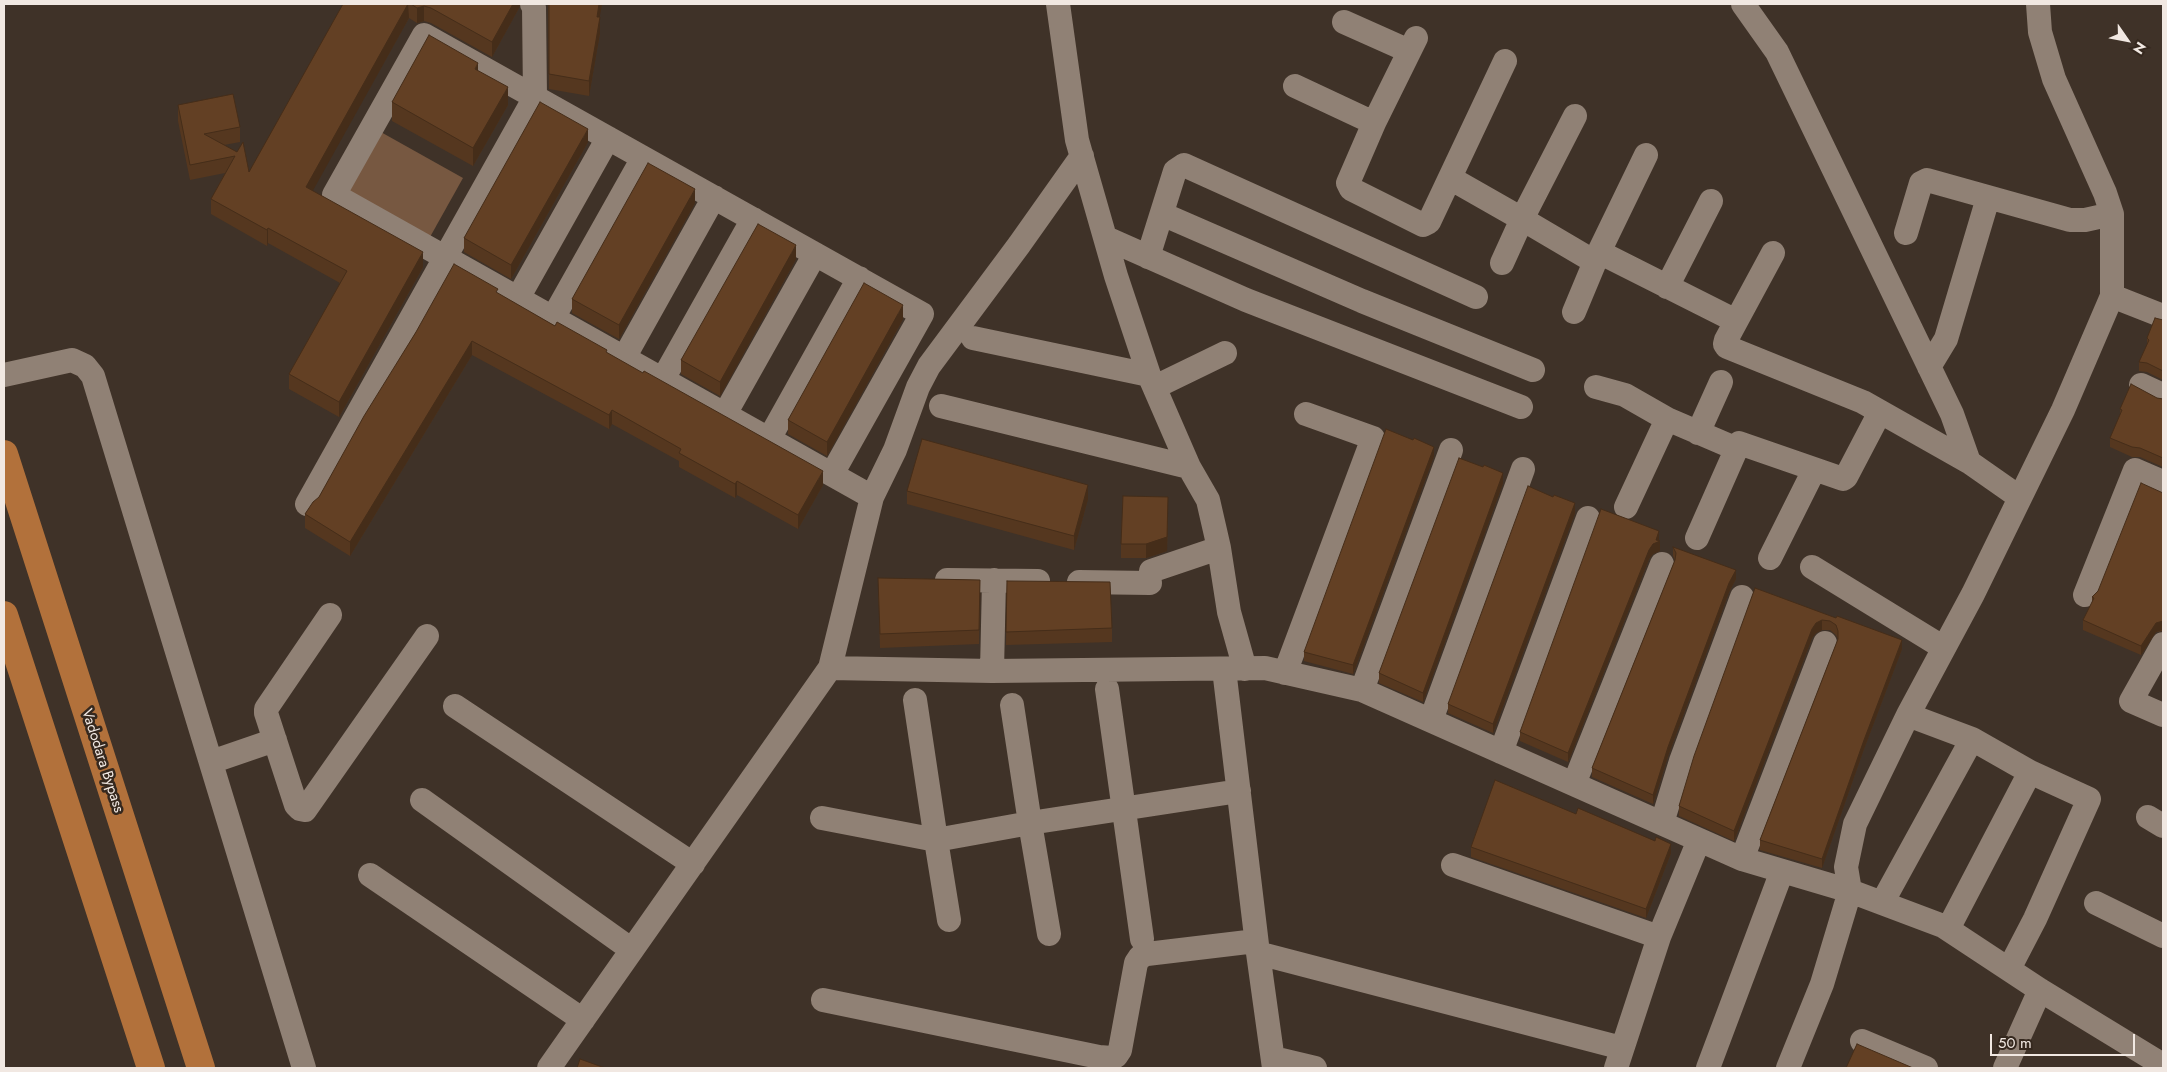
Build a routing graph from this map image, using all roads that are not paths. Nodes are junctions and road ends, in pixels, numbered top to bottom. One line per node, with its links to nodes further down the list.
1 (532, 4): 8 (street)
2 (1058, 4): 13 (street)
3 (1743, 4): 43 (street)
4 (2038, 4): 20 (street)
5 (1344, 22): 10 (street)
6 (1505, 61): 15 (street)
7 (1295, 86): 10 (street)
8 (535, 97): 11 (street); 29 (street); 29 (street)
9 (1575, 116): 22 (street)
10 (1374, 122): 15 (street)
11 (608, 138): 14 (street); 35 (street)
12 (1646, 155): 28 (street)
13 (1082, 156): 24 (street); 69 (street)
14 (643, 158): 16 (street); 38 (street)
15 (1450, 178): 22 (street)
16 (714, 197): 21 (street); 42 (street)
17 (1988, 198): 20 (street); 23 (street); 43 (street)
18 (1712, 201): 32 (street)
19 (1162, 214): 27 (street); 34 (street); 44 (street)
20 (2112, 214): 33 (street)
21 (753, 219): 26 (street); 46 (street)
22 (1522, 219): 28 (street); 30 (street)
23 (1906, 233)
24 (1106, 238): 27 (street); 47 (street)
25 (1773, 253): 39 (street)
26 (815, 254): 31 (street); 55 (street)
27 (1148, 257): 53 (street)
28 (1597, 257): 32 (street); 36 (street)
29 (445, 258): 35 (street); 71 (street)
30 (1502, 263)
31 (859, 278): 59 (street); 67 (street)
32 (1667, 287): 39 (street)
33 (2112, 296): 37 (street); 70 (street)
34 (1476, 297)
35 (518, 298): 38 (street)
36 (1574, 312)
37 (2163, 316)
38 (553, 318): 42 (street)
39 (1736, 321): 54 (street)
40 (973, 338): 47 (street)
41 (1225, 353): 47 (street)
42 (624, 358): 46 (street)
43 (1929, 367): 63 (street)
44 (1533, 370)
45 (4, 375): 104 (street)
46 (663, 380): 55 (street)
47 (1152, 381): 64 (street)
48 (1720, 382): 58 (street)
49 (2141, 385): 51 (street)
50 (1596, 387): 57 (street)
51 (2163, 395)
52 (941, 406): 64 (street)
53 (1521, 407)
54 (1880, 412): 63 (street); 66 (street)
55 (725, 414): 59 (street)
56 (1306, 414): 92 (street)
57 (1667, 419): 58 (street); 72 (street)
58 (1698, 432): 60 (street)
59 (769, 439): 67 (street)
60 (1737, 449): 66 (street); 74 (street)
61 (1451, 450): 94 (street)
62 (4, 454): 141 (highway, Vadodara Bypass)
63 (1969, 462): 70 (street)
64 (1189, 466): 75 (street)
65 (1523, 469): 100 (street)
66 (1814, 470): 76 (street)
67 (832, 474): 69 (street)
68 (2163, 482): 81 (street)
69 (872, 497): 89 (street)
70 (2019, 497): 88 (street)
71 (307, 504)
72 (1626, 507)
73 (1588, 518): 103 (street)
74 (1697, 538)
75 (1220, 548): 80 (street); 90 (street)
76 (1770, 558)
77 (1662, 564): 106 (street)
78 (1812, 567): 88 (street)
79 (929, 579): 80 (street)
80 (994, 580): 91 (street)
81 (2084, 596)
82 (1742, 597): 112 (street)
83 (4, 615): 140 (highway)
84 (330, 615): 102 (street)
85 (427, 636): 102 (street)
86 (1825, 642): 115 (street)
87 (2163, 644): 99 (street)
88 (1944, 648): 98 (street)
89 (830, 668): 91 (street); 116 (street)
90 (1234, 669): 91 (street); 92 (street); 107 (street)
91 (992, 671)
92 (1285, 673): 94 (street)
93 (1107, 689): 109 (street)
94 (1362, 690): 100 (street)
95 (915, 700): 113 (street)
96 (1012, 705): 111 (street)
97 (455, 706): 116 (street)
98 (1908, 715): 101 (street); 120 (street)
99 (2163, 715)
100 (1431, 720): 103 (street)
101 (1972, 739): 105 (street); 122 (street)
102 (274, 740): 104 (street)
103 (1501, 752): 106 (street)
104 (211, 762): 142 (street)
105 (2030, 772): 124 (street); 131 (street)
106 (1574, 784): 112 (street)
107 (1238, 791): 109 (street); 129 (street)
108 (422, 800): 130 (street)
109 (1124, 808): 111 (street); 128 (street)
110 (822, 818): 113 (street)
111 (1030, 823): 113 (street); 125 (street)
112 (1662, 823): 114 (street)
113 (936, 840): 123 (street)
114 (1699, 840): 115 (street); 127 (street)
115 (1742, 859): 118 (street)
116 (693, 864): 130 (street)
117 (1453, 864): 127 (street)
118 (1782, 871): 120 (street); 145 (street)
119 (370, 875): 134 (street)
120 (1850, 891): 122 (street); 146 (street)
121 (2096, 902): 126 (street)
122 (1882, 903): 124 (street)
123 (949, 920)
124 (1948, 929): 131 (street)
125 (1049, 934)
126 (2163, 936)
127 (1659, 937): 136 (street)
128 (1142, 939)
129 (1257, 947): 136 (street); 137 (street); 138 (street)
130 (632, 950): 134 (street)
131 (2009, 969): 132 (street)
132 (2040, 990): 139 (street); 148 (street)
133 (824, 1000): 137 (street)
134 (584, 1020): 143 (street)
135 (1862, 1041): 147 (street)
136 (1619, 1058)
137 (1125, 1059)
138 (1274, 1063): 144 (street)
139 (2163, 1064)
140 (151, 1068)
141 (201, 1068)
142 (304, 1068)
143 (550, 1068)
144 (1315, 1068)
145 (1708, 1068)
146 (1788, 1068)
147 (1926, 1068)
148 (2005, 1068)

